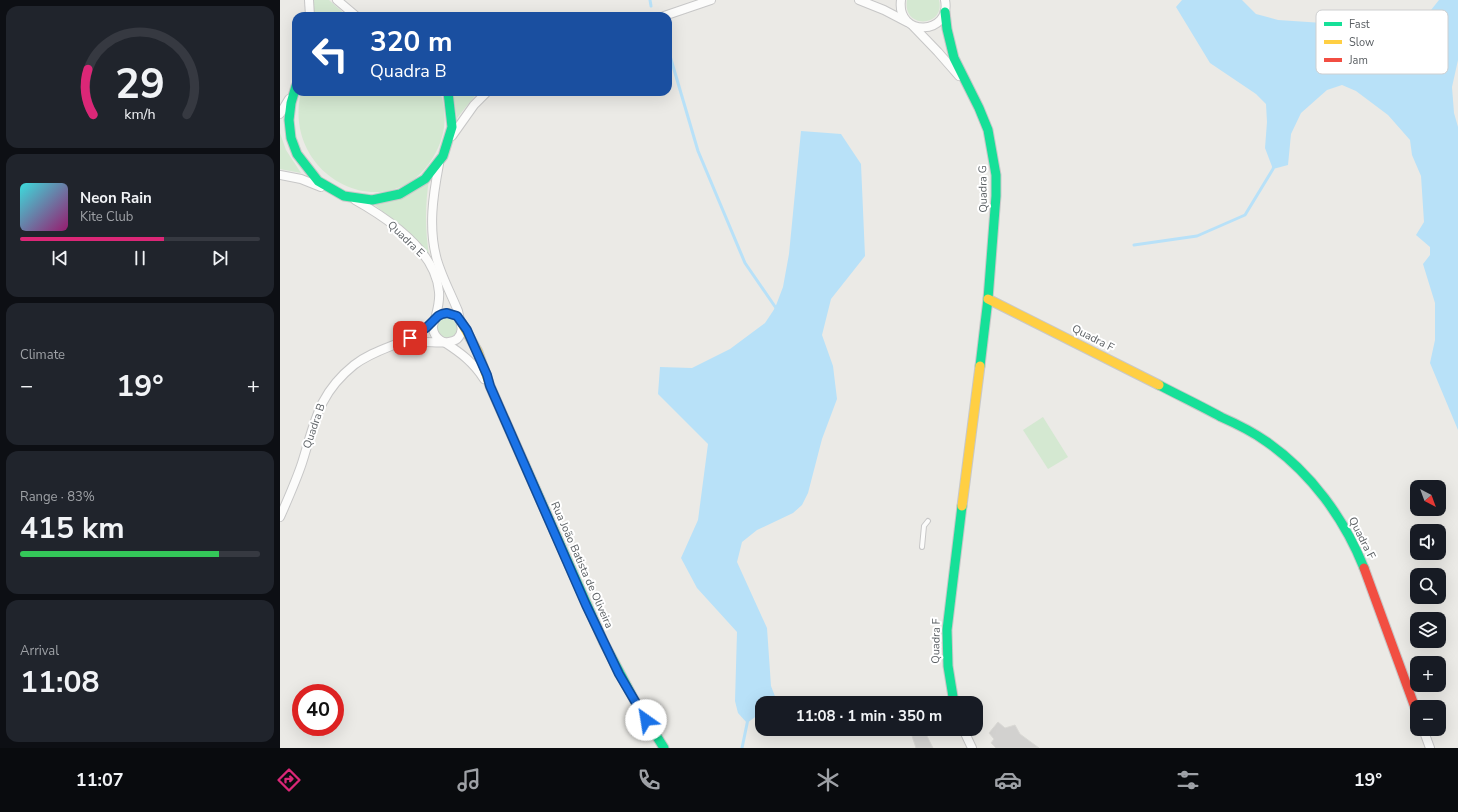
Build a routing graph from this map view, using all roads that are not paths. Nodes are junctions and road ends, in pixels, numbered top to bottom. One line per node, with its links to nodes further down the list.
1 (309, 0): 9 (street)
2 (337, 0): 10 (street)
3 (711, 0): 11 (street)
4 (859, 0): 12 (street)
5 (901, 0): 12 (street)
6 (945, 0): 8 (street)
7 (950, 0): 8 (street)
8 (945, 10): 12 (street); 13 (street, Quadra G)
9 (310, 12)
10 (351, 12)
11 (672, 13)
12 (910, 24): 13 (street, Quadra G)
13 (965, 83): 24 (street, Quadra G)
14 (292, 93): 18 (street)
15 (293, 96): 22 (street)
16 (449, 96): 19 (street)
17 (483, 96): 19 (street)
18 (280, 114)
19 (449, 142): 20 (street)
20 (439, 164): 23 (street); 26 (street, Quadra E)
21 (280, 175): 22 (street)
22 (333, 191): 23 (street)
23 (351, 198): 25 (street, Quadra E)
24 (988, 299): 33 (street, Quadra F); 34 (street, Quadra F)
25 (434, 320): 26 (street); 27 (street); 28 (street, Quadra B)
26 (460, 321): 27 (street); 29 (street, Rua João Batista de Oliveira)
27 (443, 342): 28 (street, Quadra B); 29 (street, Rua João Batista de Oliveira)
28 (395, 344): 30 (street, Quadra B)
29 (490, 386): 37 (street, Rua João Batista de Oliveira)
30 (280, 517)
31 (928, 521): 32 (lane)
32 (922, 547)
33 (953, 696)
34 (1412, 700)
35 (966, 736): 38 (street)
36 (1426, 736): 39 (street)
37 (664, 748)
38 (972, 748)
39 (1430, 748)

